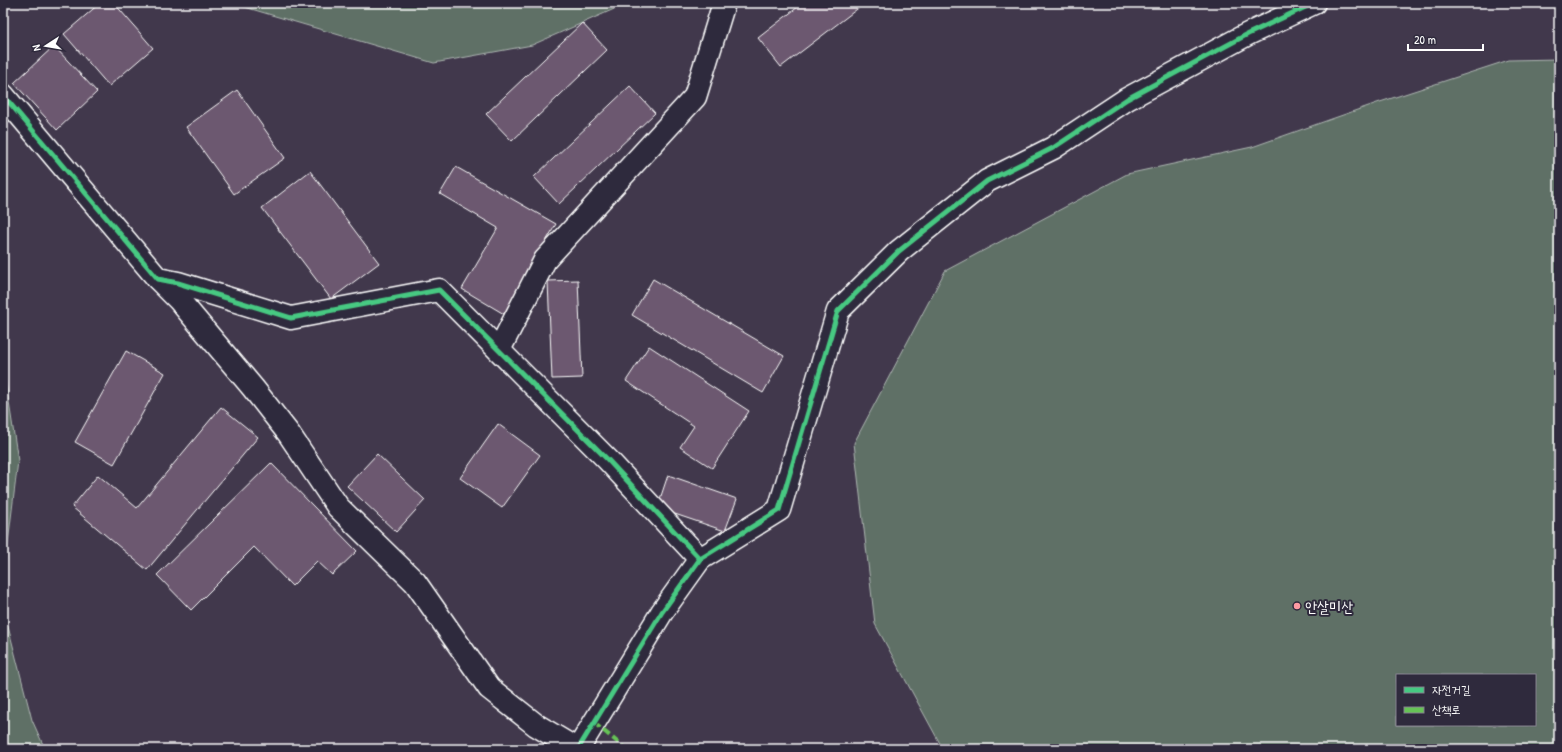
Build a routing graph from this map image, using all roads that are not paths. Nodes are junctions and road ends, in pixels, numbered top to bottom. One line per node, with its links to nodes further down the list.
1 (724, 3): 5 (street)
2 (1314, 3): 6 (street)
3 (3, 96): 4 (street)
4 (158, 279): 5 (street); 7 (street)
5 (498, 350): 6 (street)
6 (700, 559): 7 (street)
7 (577, 749)

